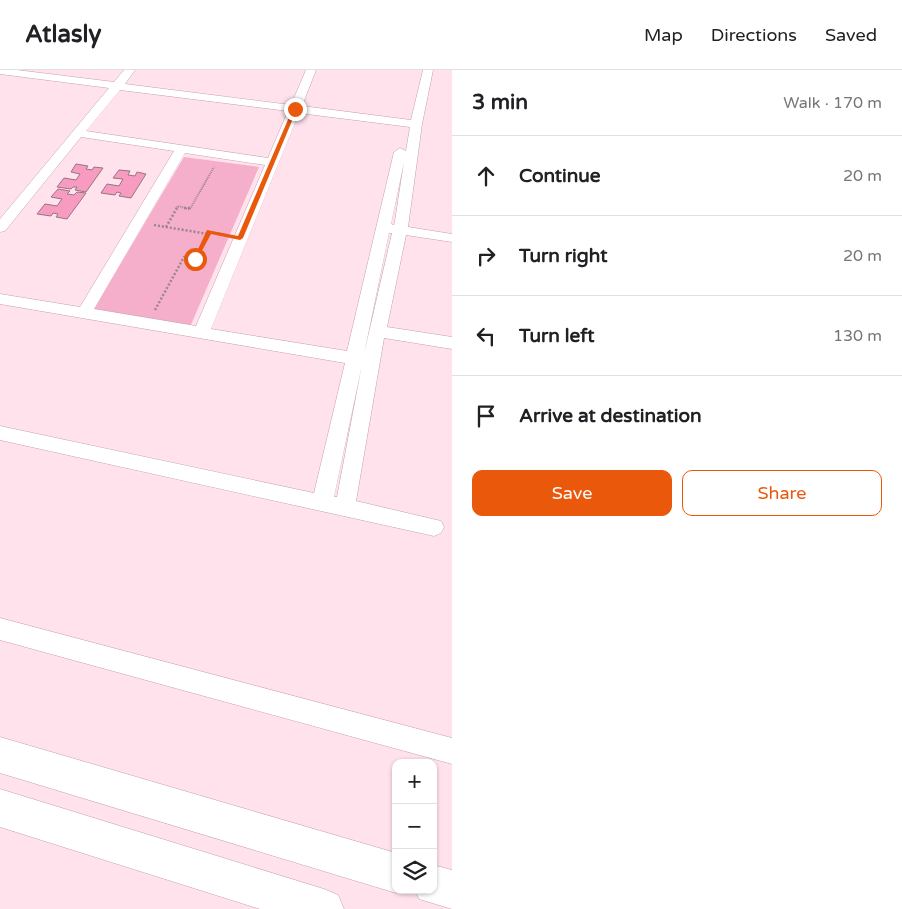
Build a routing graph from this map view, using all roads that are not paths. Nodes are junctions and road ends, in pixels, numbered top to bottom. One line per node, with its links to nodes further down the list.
1 (40, 70): 7 (street)
2 (130, 70): 7 (street)
3 (311, 70): 8 (street)
4 (417, 70): 9 (street)
5 (428, 70): 9 (street)
6 (0, 71): 7 (street)
7 (119, 83): 8 (street); 10 (street)
8 (296, 106): 9 (street); 12 (street)
9 (412, 120): 13 (street)
10 (78, 133): 11 (street); 14 (street)
11 (181, 148): 12 (street); 18 (street)
12 (272, 162): 20 (street)
13 (392, 224): 15 (street); 16 (street); 19 (street); 22 (street)
14 (0, 228)
15 (452, 228)
16 (452, 238)
17 (0, 299): 18 (street)
18 (84, 313): 20 (street)
19 (378, 331): 21 (street); 23 (street)
20 (201, 333): 22 (street)
21 (452, 343)
22 (353, 358): 23 (street); 25 (street)
23 (371, 361): 26 (street)
24 (0, 433): 25 (street)
25 (322, 504): 26 (street)
26 (345, 508): 27 (street)
27 (434, 527)
28 (0, 629): 29 (street)
29 (452, 751)
30 (0, 755): 32 (main road)
31 (0, 808): 35 (main road)
32 (392, 872)
33 (437, 885): 34 (main road)
34 (452, 890)
35 (324, 909)

